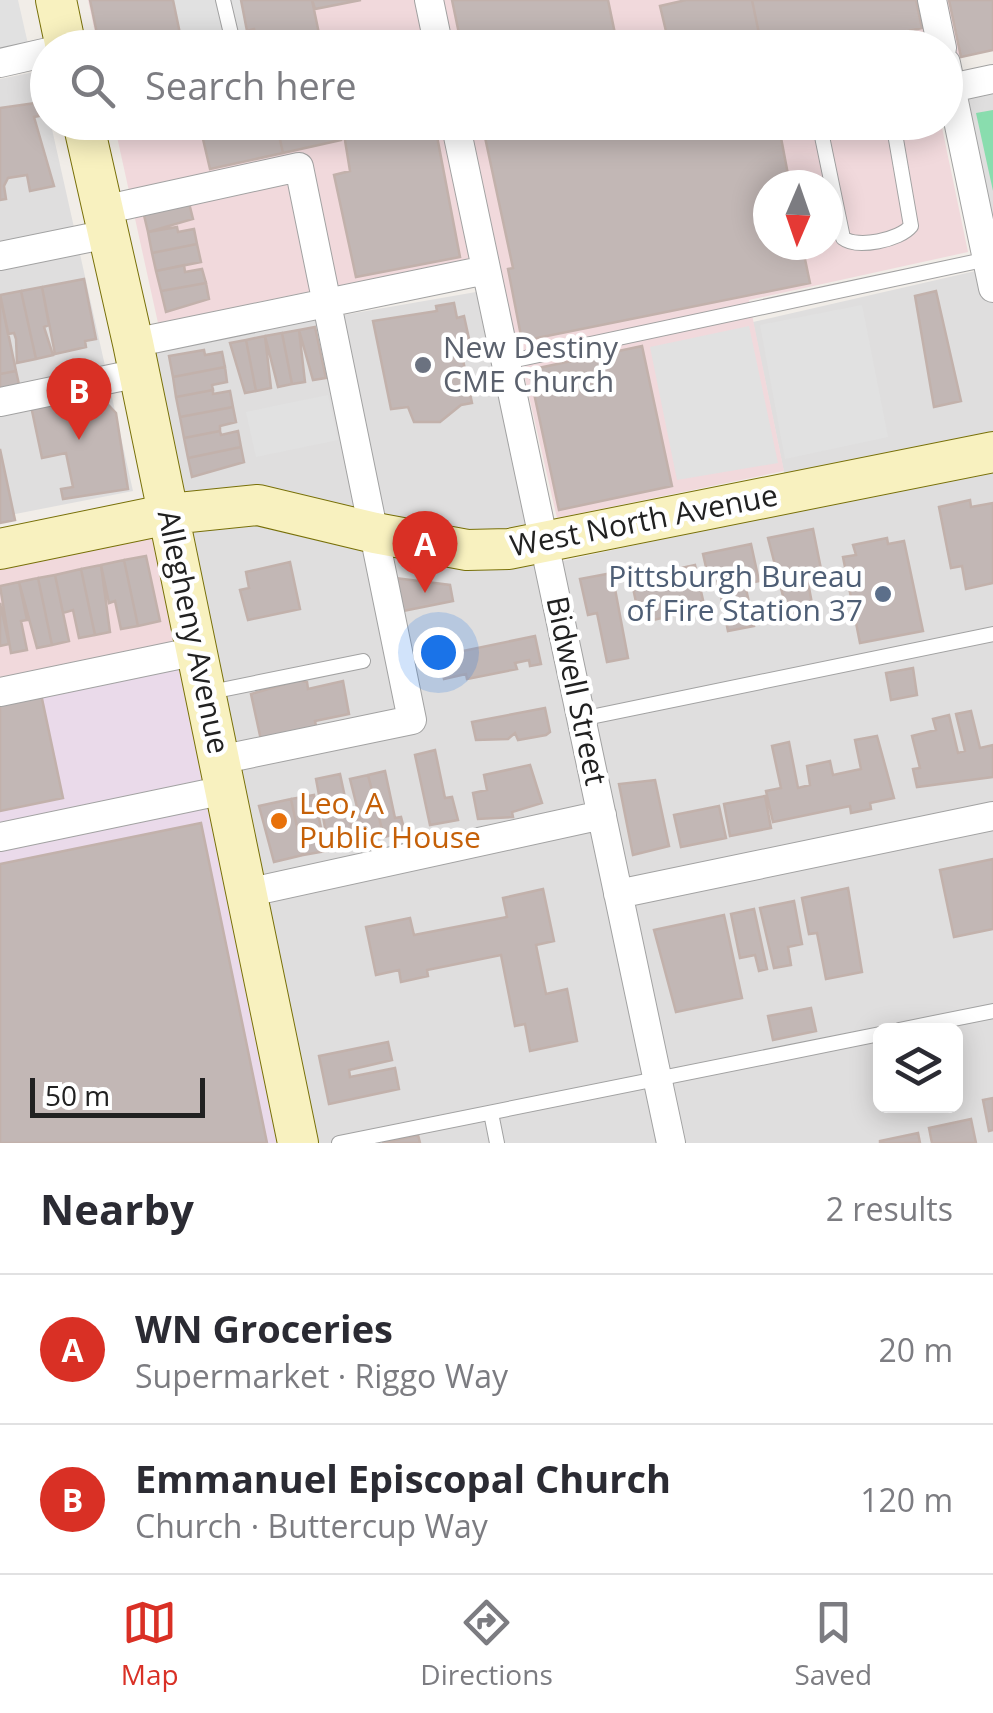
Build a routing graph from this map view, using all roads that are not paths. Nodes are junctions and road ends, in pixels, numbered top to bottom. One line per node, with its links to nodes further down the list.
1 (56, 0): 5 (street)
2 (223, 0): 6 (lane)
3 (429, 0): 7 (street)
4 (932, 0): 8 (street)
5 (62, 30)
6 (230, 30)
7 (435, 30)
8 (938, 30)
9 (30, 56): 10 (street)
10 (0, 62)
11 (993, 79): 12 (street)
12 (963, 80)
13 (87, 140): 18 (street, Allegheny Avenue)
14 (459, 140): 21 (street, Bidwell Street)
15 (823, 140): 16 (lane)
16 (896, 140)
17 (961, 140): 20 (street)
18 (105, 222): 19 (street); 23 (street); 24 (street, Allegheny Avenue)
19 (0, 256)
20 (990, 258): 22 (street); 25 (lane)
21 (486, 270): 23 (street); 25 (street, Bidwell Street)
22 (993, 288)
23 (330, 302): 24 (street); 29 (street)
24 (136, 358): 26 (street); 28 (street, Allegheny Avenue)
25 (506, 362): 30 (street, Bidwell Street)
26 (0, 402)
27 (993, 452): 30 (street, West North Avenue)
28 (169, 514): 29 (street, West North Avenue); 31 (street, West North Avenue); 33 (street, Allegheny Avenue)
29 (375, 534): 30 (street, West North Avenue); 38 (street)
30 (544, 544): 37 (street, Bidwell Street)
31 (0, 549)
32 (993, 634): 37 (lane)
33 (197, 651): 35 (street); 36 (street, Allegheny Avenue)
34 (363, 660): 36 (lane)
35 (0, 692)
36 (206, 693): 38 (street, Allegheny Avenue)
37 (581, 719): 39 (street, Bidwell Street)
38 (222, 774): 41 (street); 42 (street, Allegheny Avenue)
39 (602, 815): 42 (street); 43 (street, Bidwell Street)
40 (993, 816): 43 (street)
41 (0, 837)
42 (246, 893): 49 (street, Allegheny Avenue)
43 (618, 894): 47 (street, Bidwell Street)
44 (993, 1011): 45 (lane)
45 (934, 1023)
46 (873, 1035): 47 (lane)
47 (658, 1080): 48 (lane); 52 (street, Bidwell Street)
48 (491, 1113): 50 (lane); 51 (lane)
49 (298, 1143)
50 (339, 1143)
51 (497, 1143)
52 (671, 1143)

